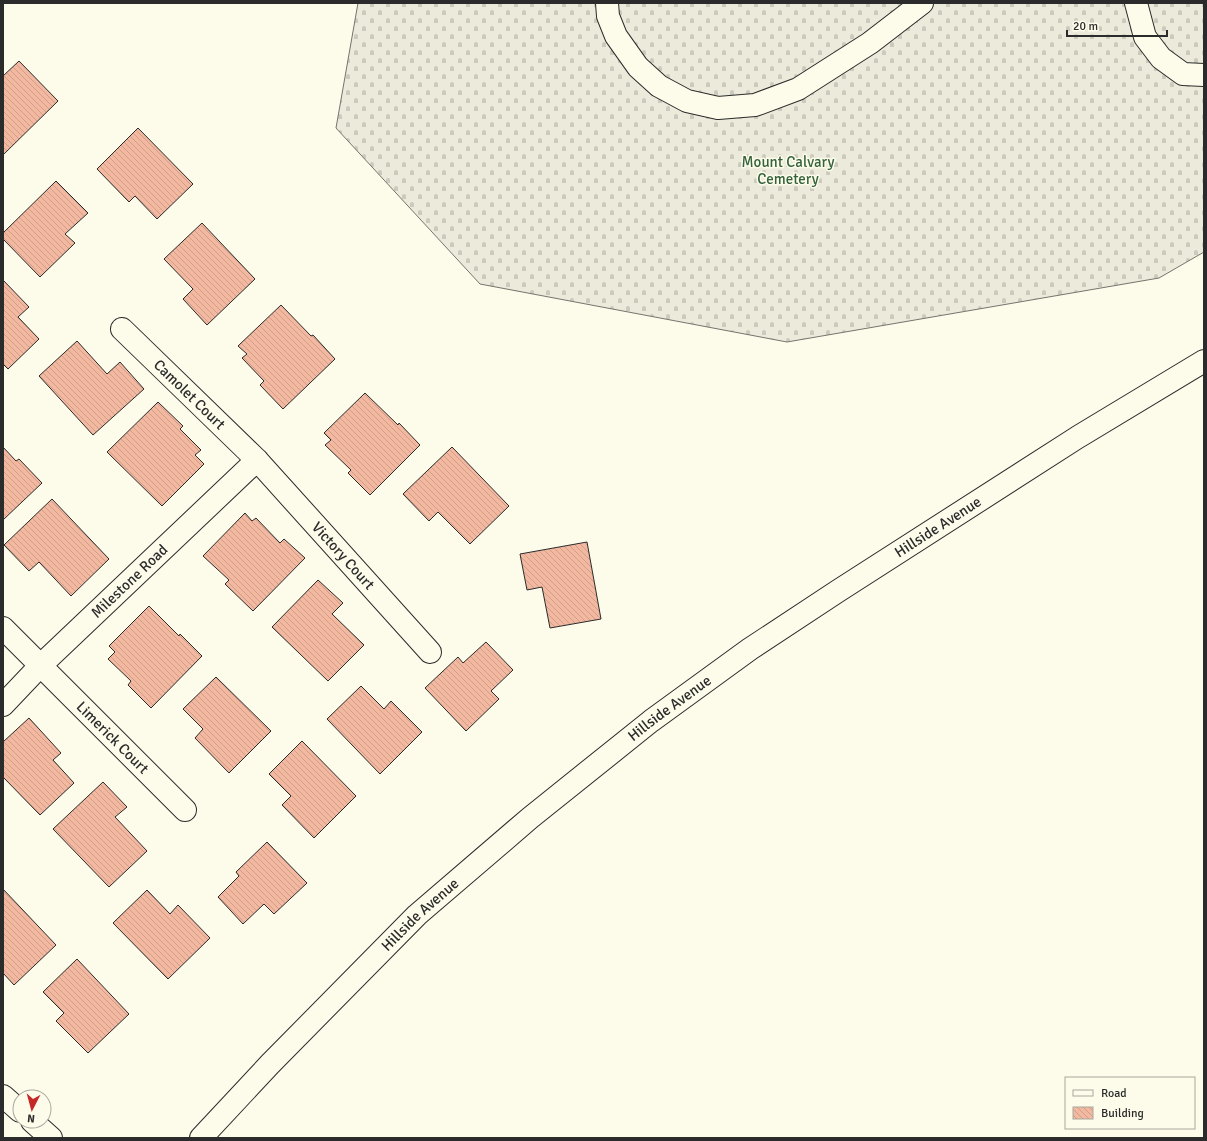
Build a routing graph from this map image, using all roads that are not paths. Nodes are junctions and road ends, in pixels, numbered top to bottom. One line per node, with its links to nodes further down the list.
1 (607, 3): 2 (main road)
2 (922, 3)
3 (1136, 3): 4 (main road)
4 (1204, 75)
5 (122, 329): 7 (main road, Camolet Court)
6 (1204, 361): 17 (main road, Hillside Avenue)
7 (257, 460): 9 (main road, Victory Court); 10 (main road, Milestone Road)
8 (3, 628): 10 (main road, Limerick Court)
9 (430, 652)
10 (40, 666): 11 (main road, Milestone Road); 12 (main road, Limerick Court)
11 (3, 705)
12 (185, 810)
13 (3, 1096): 14 (main road)
14 (12, 1104)
15 (41, 1129): 16 (main road)
16 (52, 1138)
17 (201, 1138)

